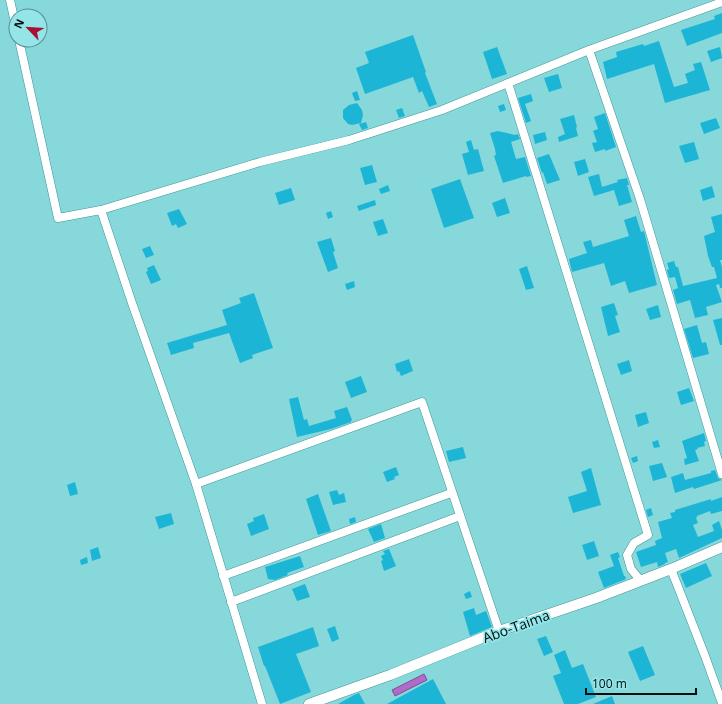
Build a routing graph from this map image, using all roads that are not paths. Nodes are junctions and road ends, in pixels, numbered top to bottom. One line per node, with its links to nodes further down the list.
1 (722, 2): 3 (street)
2 (21, 48): 5 (street)
3 (589, 50): 4 (street); 6 (street)
4 (508, 83): 5 (street); 13 (street)
5 (101, 210): 7 (street)
6 (722, 474)
7 (196, 484): 8 (street); 12 (street)
8 (451, 493): 9 (street); 12 (street)
9 (460, 516): 14 (street); 15 (street)
10 (722, 547): 11 (street, Abo-Taima)
11 (671, 569): 13 (street, Abo-Taima); 16 (street)
12 (223, 576): 14 (street)
13 (641, 581): 15 (street, Abo-Taima)
14 (231, 602): 17 (street)
15 (499, 631): 18 (street, Abo-Taima)
16 (722, 703)
17 (262, 704)
18 (309, 704)

